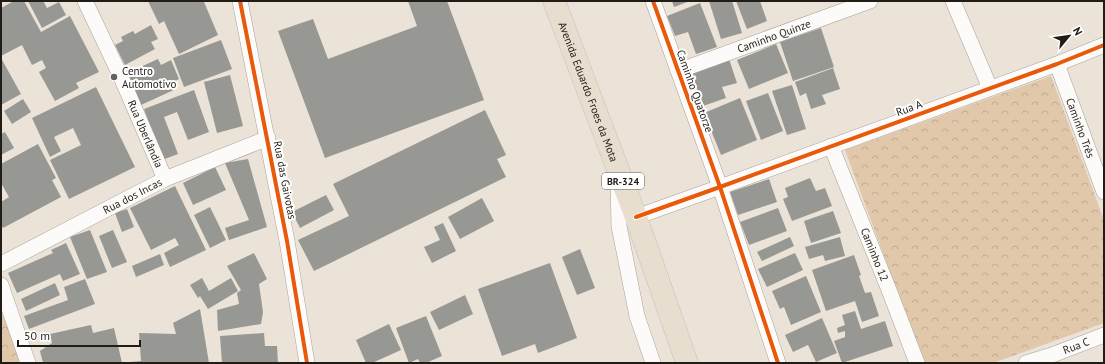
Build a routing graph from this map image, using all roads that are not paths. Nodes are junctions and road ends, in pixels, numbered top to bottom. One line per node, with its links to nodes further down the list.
1 (86, 1): 14 (street, Rua Uberlândia)
2 (240, 1): 11 (street, Rua das Gaivotas)
3 (554, 1): 13 (highway, Avenida Eduardo Froes da Mota / BR-324)
4 (653, 1): 9 (street, Caminho Quatorze)
5 (870, 1): 9 (street, Caminho Quinze)
6 (953, 1): 10 (street)
7 (1104, 45): 8 (street, Rua A)
8 (1057, 64): 10 (street, Rua A); 16 (street, Caminho Três)
9 (678, 71): 15 (street, Caminho Quatorze)
10 (990, 88): 12 (street, Rua A)
11 (268, 138): 14 (street, Rua dos Incas); 23 (street, Rua das Gaivotas)
12 (831, 146): 15 (street, Rua A); 27 (street, Caminho 12)
13 (618, 169): 17 (highway, Avenida Eduardo Froes da Mota / BR-324); 24 (street)
14 (165, 179): 18 (street, Rua dos Incas)
15 (720, 187): 17 (street, Rua A); 26 (street, Caminho Quatorze)
16 (1104, 192)
17 (636, 217): 25 (highway, Avenida Eduardo Froes da Mota / BR-324)
18 (1, 264)
19 (1, 285): 22 (street)
20 (1104, 335): 21 (street, Rua C)
21 (1054, 359): 28 (street, Rua C)
22 (28, 363)
23 (307, 363)
24 (653, 363)
25 (687, 363)
26 (778, 363)
27 (917, 363)
28 (1026, 363)

